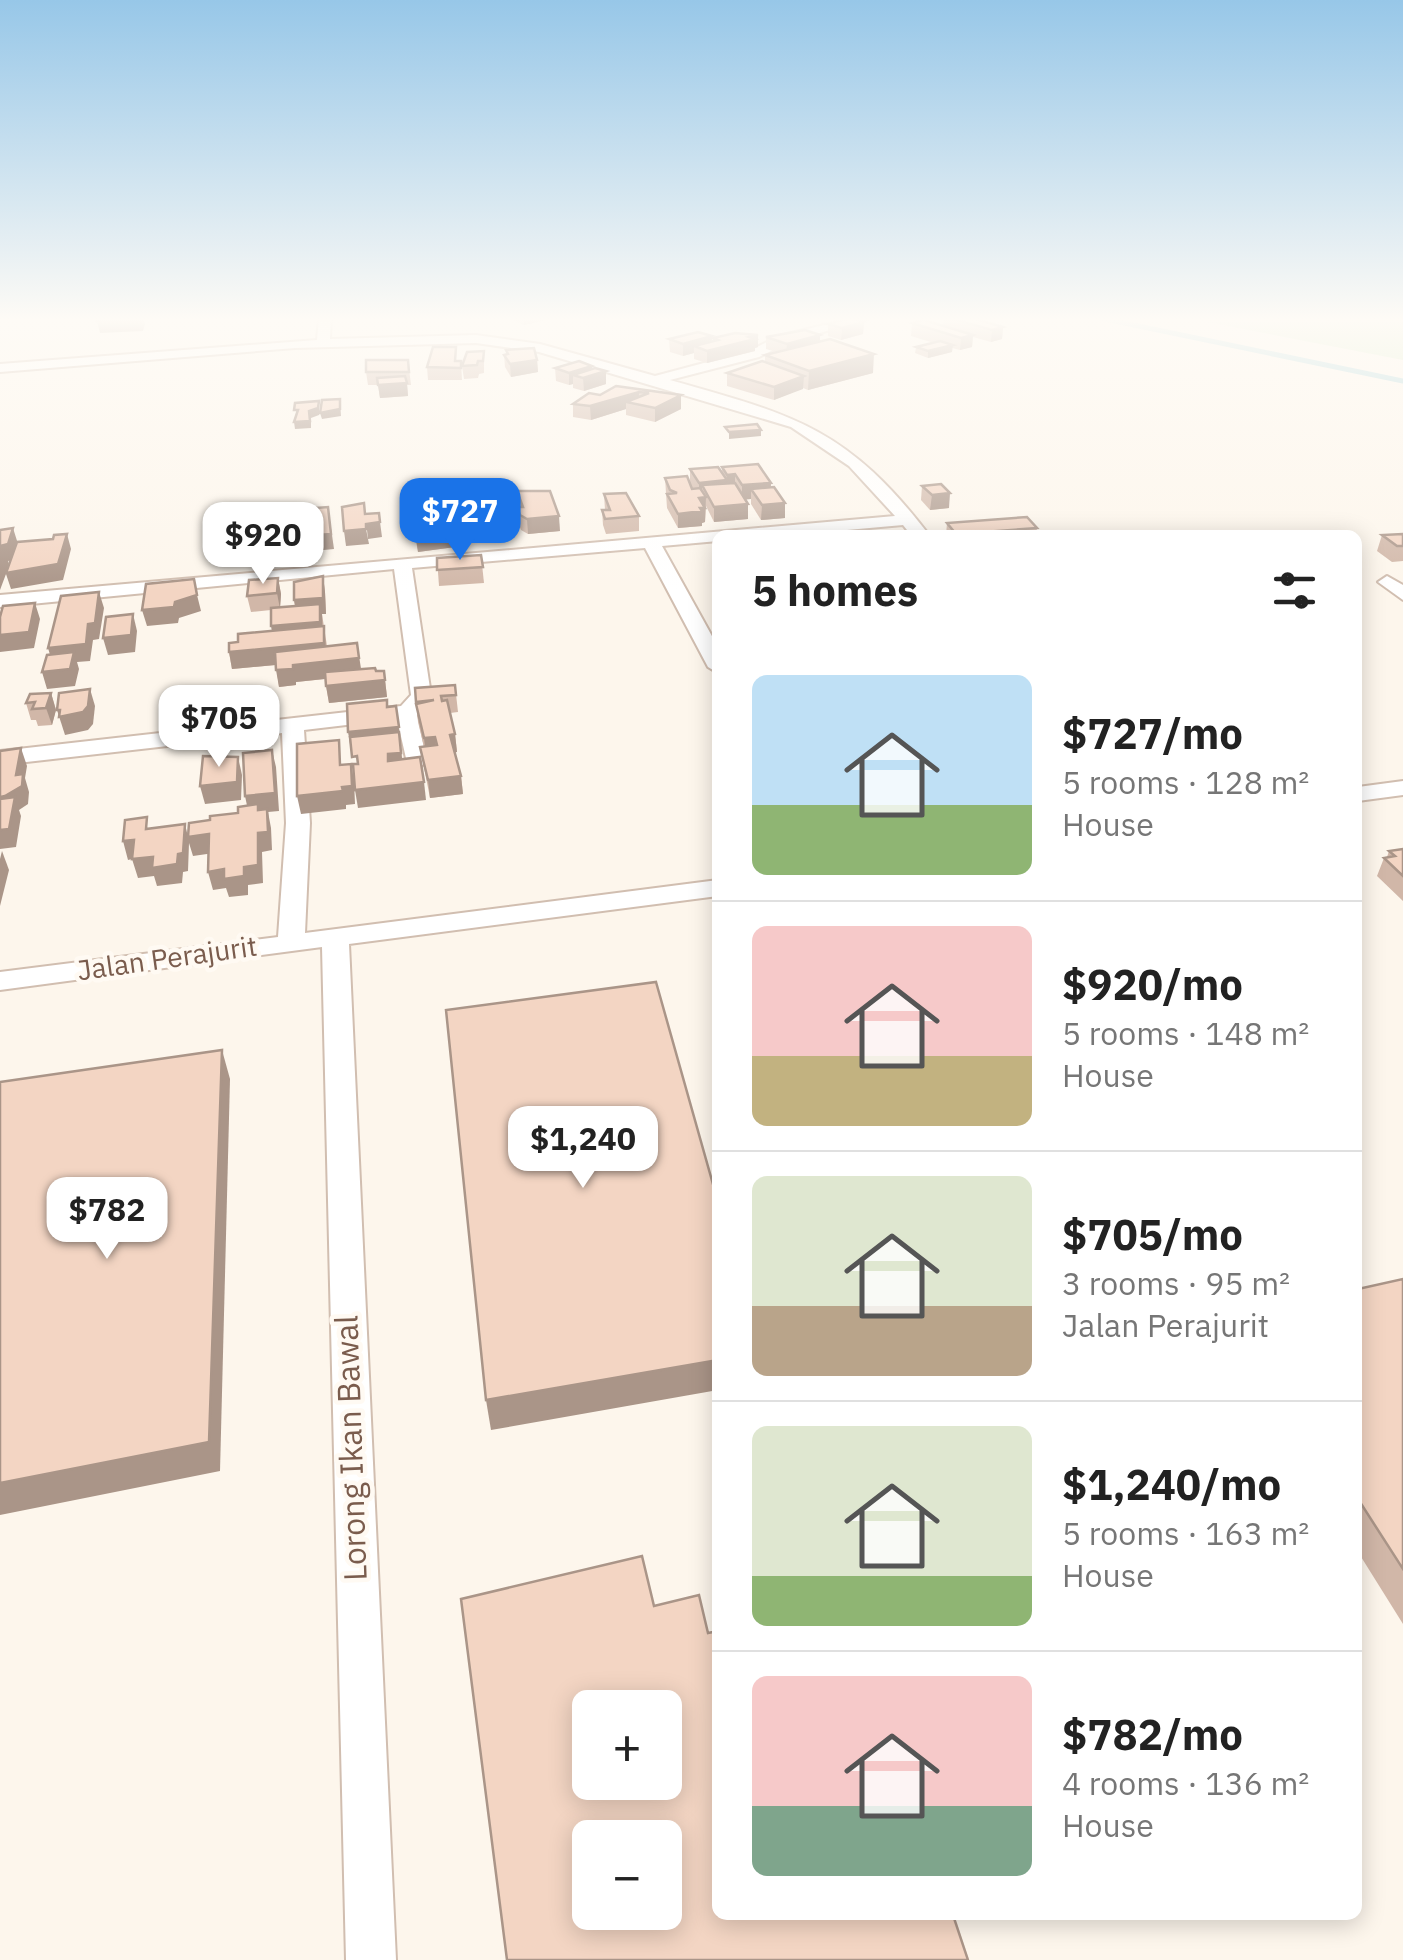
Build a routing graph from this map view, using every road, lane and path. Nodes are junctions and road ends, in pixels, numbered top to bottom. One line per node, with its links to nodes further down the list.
1 (758, 409): 2 (street)
2 (913, 527): 3 (street)
3 (852, 530)
4 (712, 537): 5 (street)
5 (650, 540): 6 (street); 8 (street)
6 (402, 564): 7 (street); 9 (street)
7 (0, 601)
8 (712, 655)
9 (406, 712): 10 (street); 12 (street)
10 (293, 726): 11 (street); 17 (street)
11 (0, 758)
12 (416, 762)
13 (1403, 788): 14 (street)
14 (1362, 793)
15 (712, 889): 16 (street, Jalan Perajurit)
16 (335, 936): 17 (street, Jalan Perajurit); 19 (street, Lorong Ikan Bawal)
17 (291, 941): 18 (street, Jalan Perajurit)
18 (0, 981)
19 (371, 1960)

